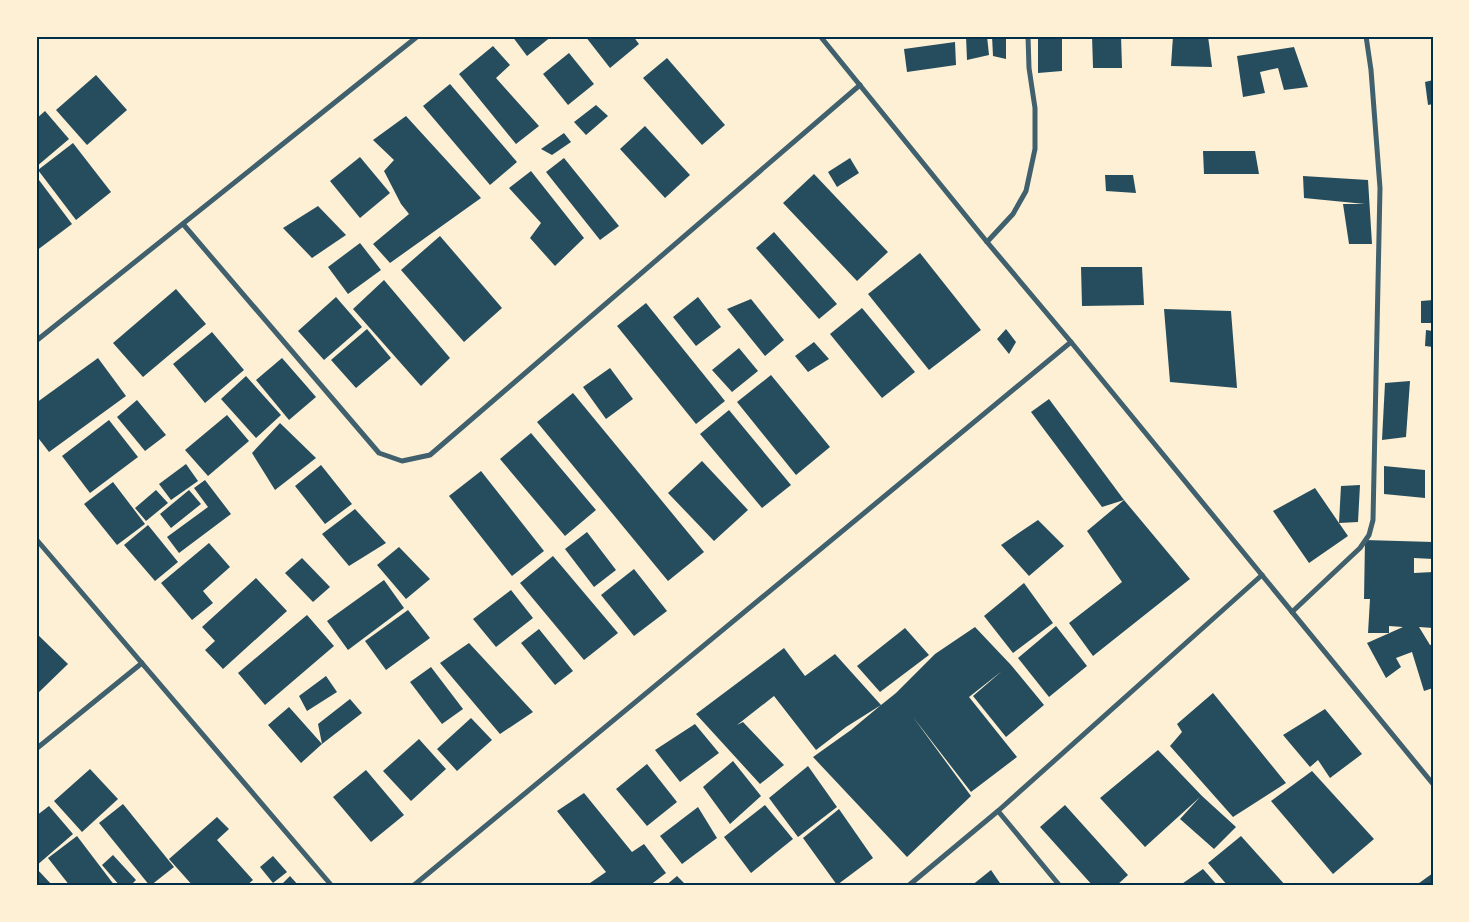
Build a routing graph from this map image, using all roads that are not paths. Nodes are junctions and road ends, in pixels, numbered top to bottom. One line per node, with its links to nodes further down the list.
1 (418, 36): 6 (street)
2 (820, 36): 5 (street)
3 (1028, 36): 7 (street)
4 (1366, 36): 12 (street)
5 (860, 85): 6 (street); 7 (street)
6 (183, 224): 8 (street)
7 (987, 242): 9 (street)
8 (36, 341)
9 (1071, 342): 11 (street); 18 (street)
10 (36, 539): 13 (street)
11 (1262, 576): 12 (street); 16 (street)
12 (1292, 612): 15 (street)
13 (142, 663): 14 (street); 17 (street)
14 (36, 749)
15 (1433, 784)
16 (998, 811): 19 (street); 20 (street)
17 (332, 886)
18 (413, 886)
19 (908, 886)
20 (1060, 886)

